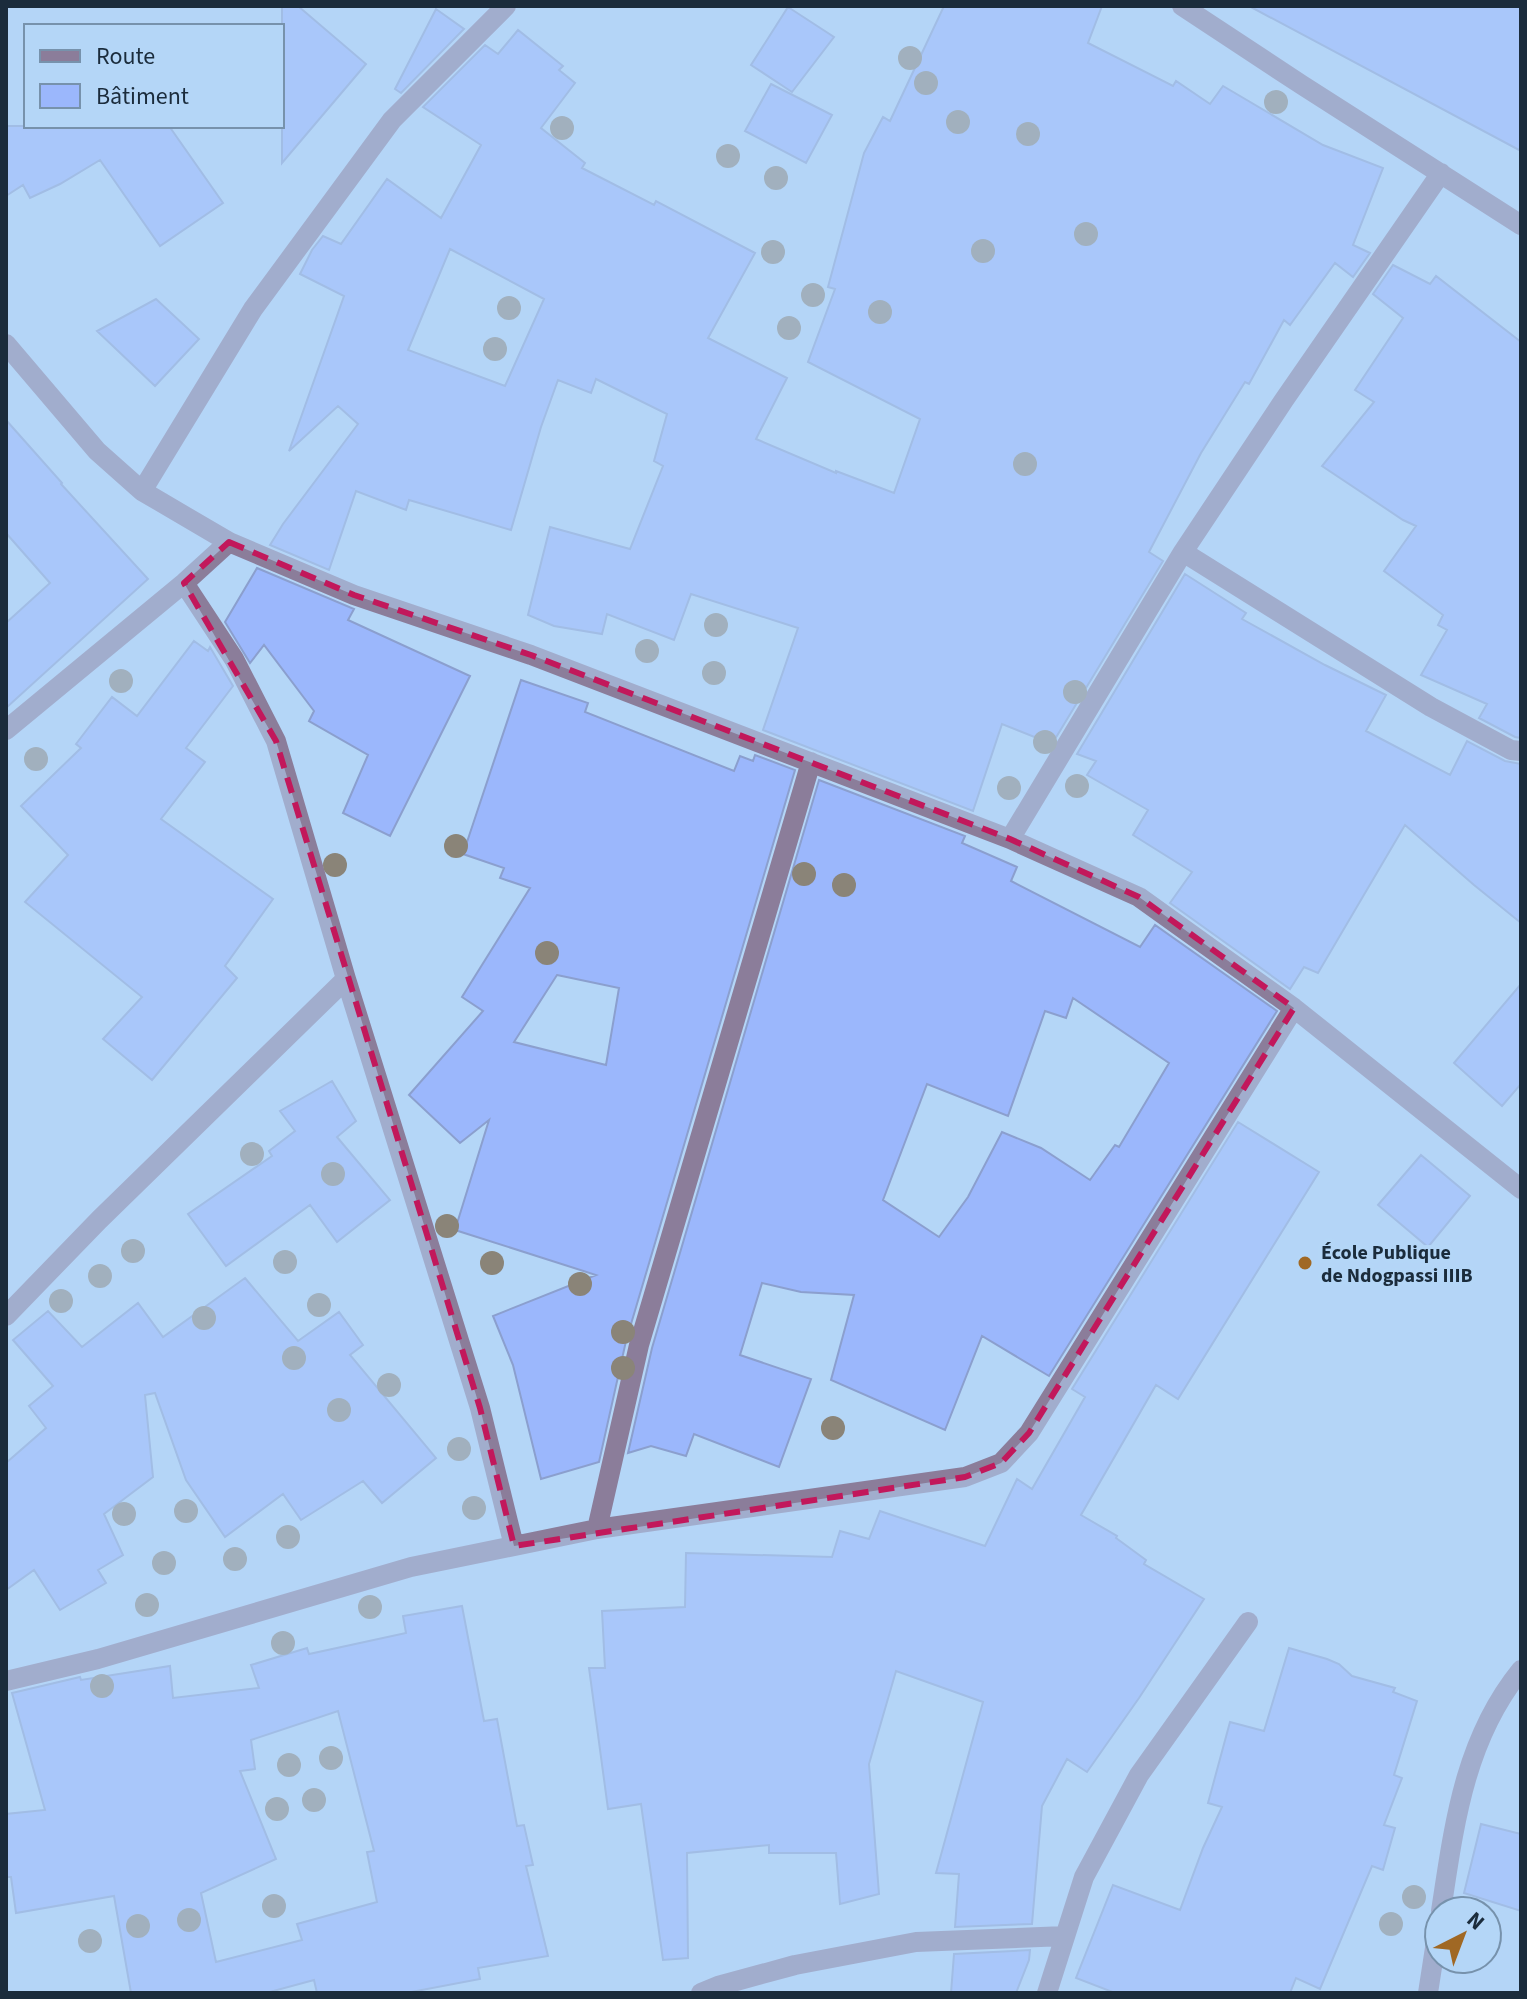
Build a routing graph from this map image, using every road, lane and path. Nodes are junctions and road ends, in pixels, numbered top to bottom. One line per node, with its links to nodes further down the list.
1 (506, 6): 6 (street)
2 (1182, 6): 3 (street)
3 (1441, 173): 4 (street); 8 (street)
4 (1519, 220)
5 (6, 344): 6 (street)
6 (142, 491): 7 (street)
7 (229, 542): 9 (street); 12 (street)
8 (1183, 552): 11 (street); 13 (street)
9 (184, 583): 10 (street); 14 (street)
10 (6, 730)
11 (1521, 751)
12 (811, 762): 13 (street); 18 (street)
13 (1010, 839): 15 (street)
14 (346, 979): 17 (street); 19 (street)
15 (1294, 1008): 16 (street); 18 (street)
16 (1521, 1189)
17 (6, 1316)
18 (597, 1529): 19 (street)
19 (514, 1546): 22 (street)
20 (1248, 1622): 24 (street)
21 (1521, 1670): 23 (street)
22 (6, 1681)
23 (1444, 1895)
24 (1065, 1936): 25 (street); 26 (street)
25 (701, 1993)
26 (1047, 1993)

